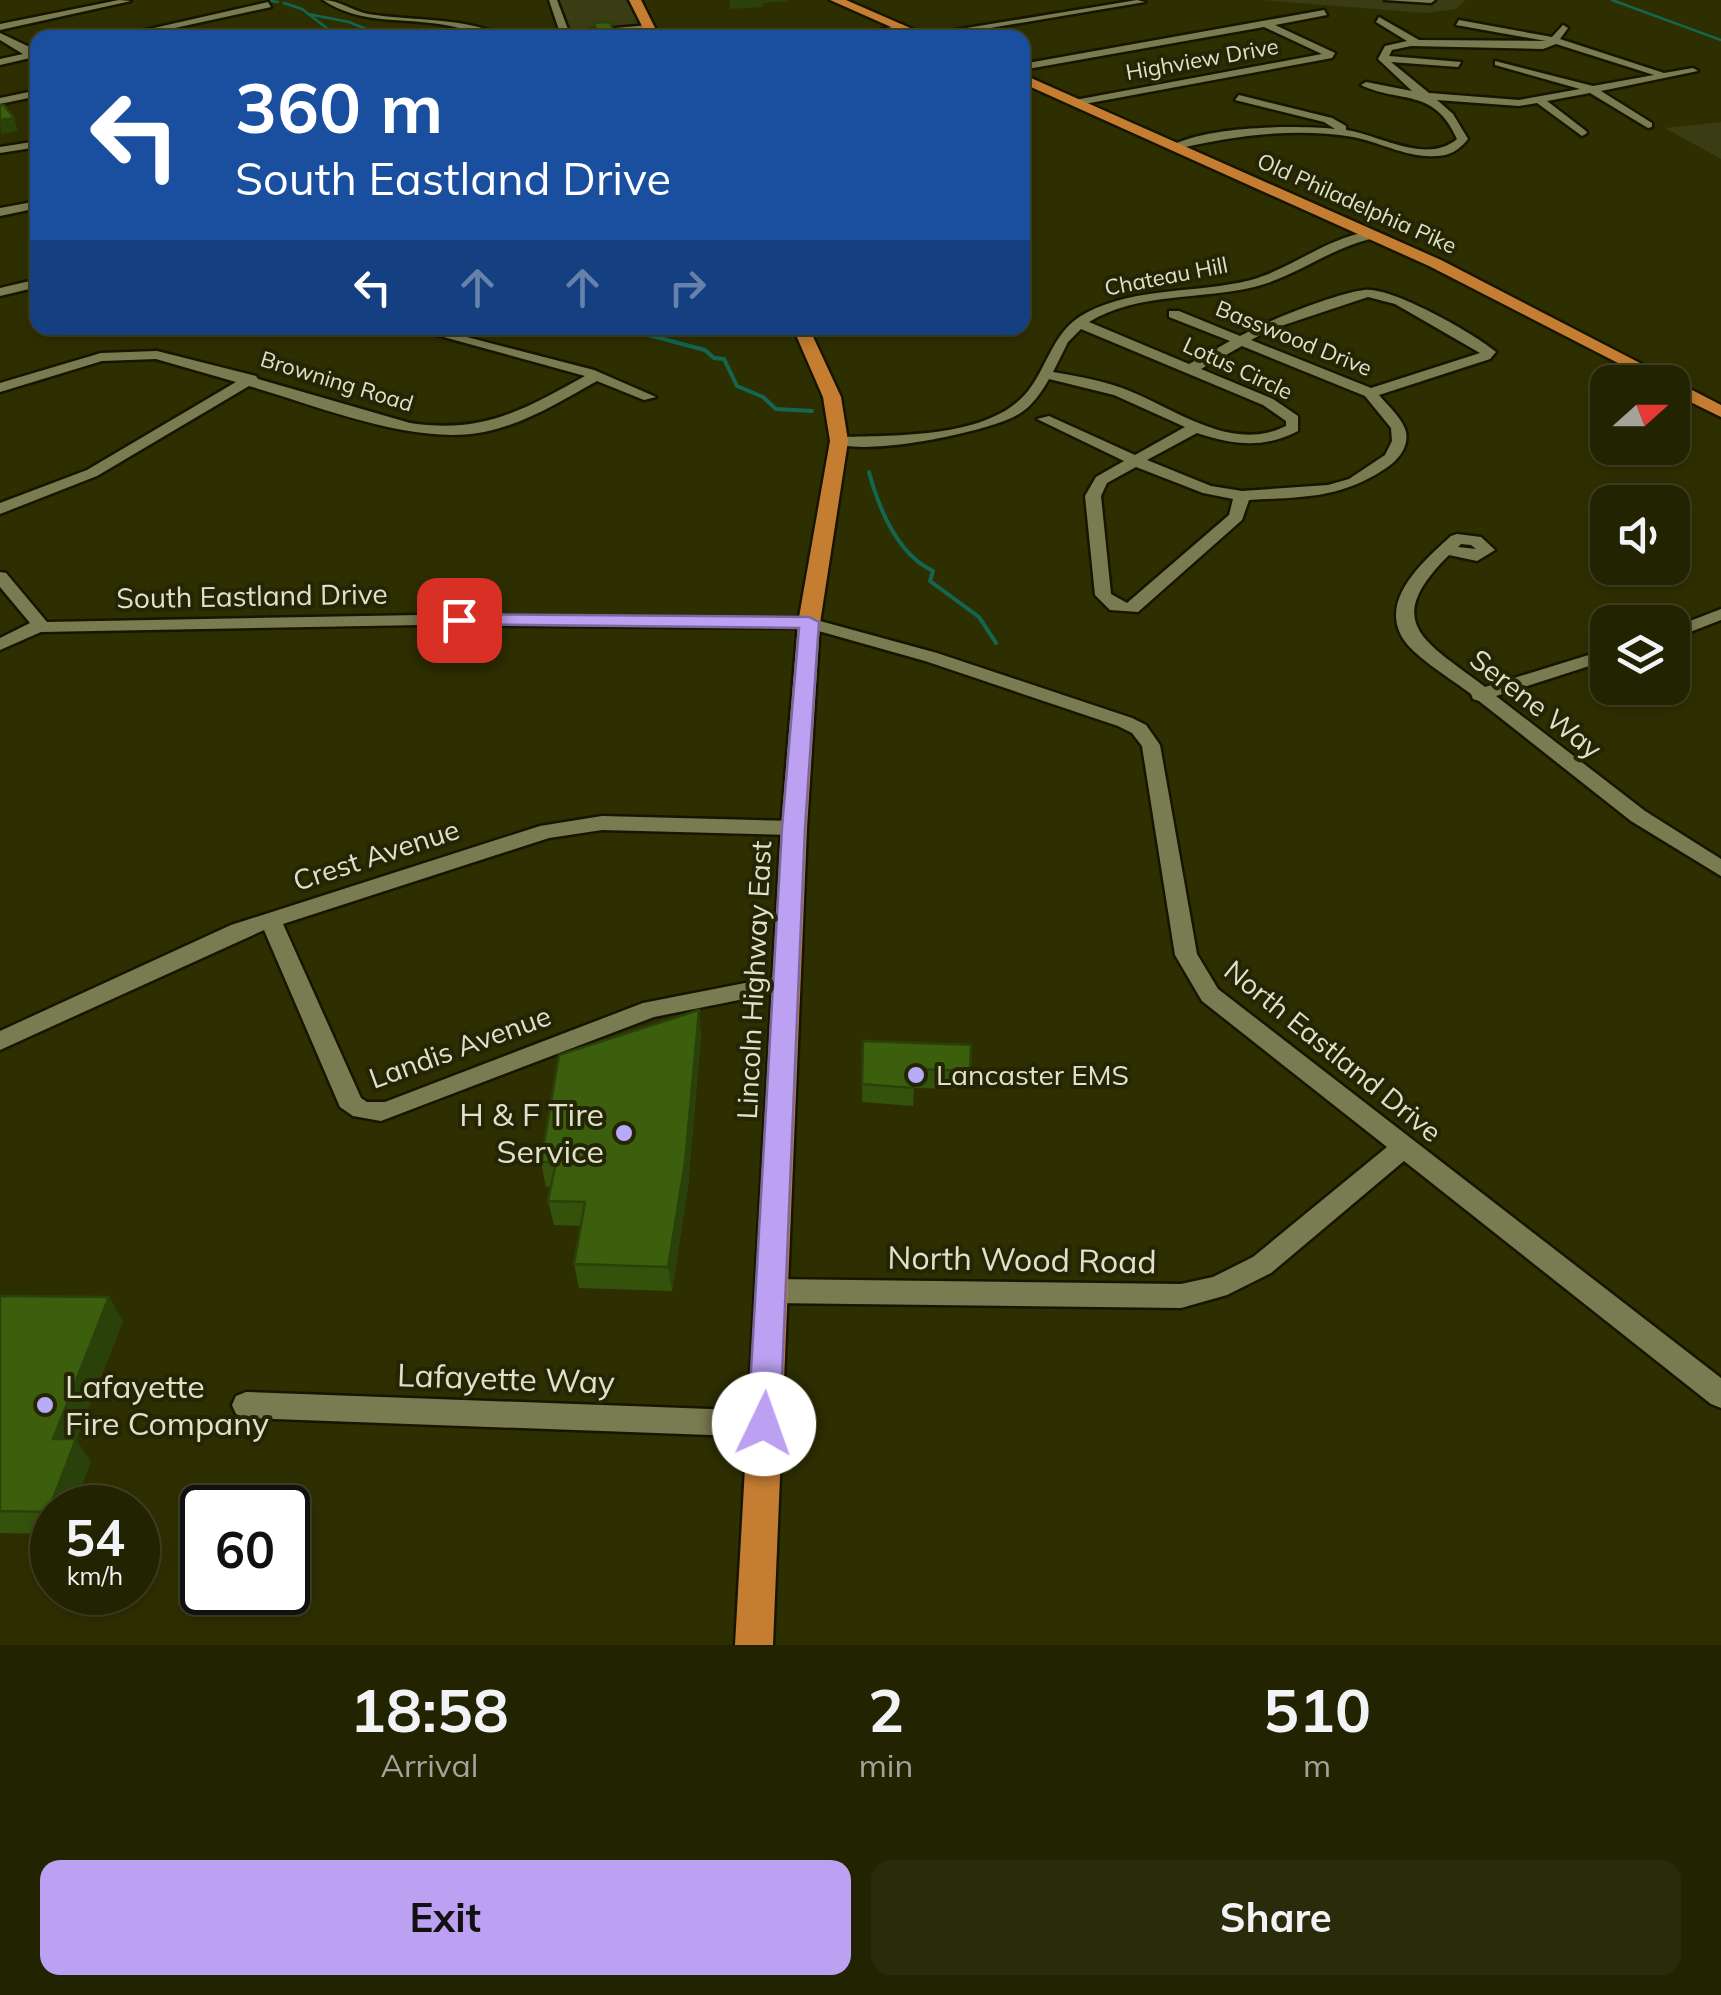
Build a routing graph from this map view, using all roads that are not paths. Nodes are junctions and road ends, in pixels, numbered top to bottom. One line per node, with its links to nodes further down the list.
1 (326, 0): 18 (street)
2 (553, 0): 19 (street)
3 (635, 0): 20 (main road)
4 (836, 0): 15 (main road)
5 (1390, 0): 6 (street)
6 (1432, 0)
7 (127, 1): 14 (street)
8 (1141, 2): 23 (street)
9 (268, 5): 17 (street)
10 (1324, 13): 13 (street)
11 (1379, 20): 26 (street)
12 (1460, 23): 25 (street)
13 (1264, 24): 33 (street); 44 (street, Highview Drive)
14 (0, 26)
15 (902, 27): 21 (street); 22 (main road)
16 (1563, 28): 25 (street)
17 (151, 30)
18 (476, 30)
19 (564, 30)
20 (650, 30)
21 (890, 30)
22 (909, 30)
23 (968, 30)
24 (0, 36): 27 (street)
25 (1554, 40): 26 (street); 35 (street)
26 (1417, 43): 29 (street)
27 (30, 53)
28 (30, 57): 30 (street)
29 (1383, 59): 32 (street); 40 (street)
30 (0, 62)
31 (1498, 63): 38 (street)
32 (1458, 64)
33 (1030, 66)
34 (1694, 72): 35 (street)
35 (1666, 76): 38 (street)
36 (1030, 81): 44 (main road, Old Philadelphia Pike)
37 (1366, 85): 40 (street)
38 (1589, 88): 42 (street); 45 (street)
39 (30, 95): 43 (street)
40 (1424, 96): 42 (street); 47 (street)
41 (1239, 98): 47 (street)
42 (1538, 100): 46 (street)
43 (0, 101)
44 (1079, 102): 49 (main road, Old Philadelphia Pike)
45 (1648, 125)
46 (1582, 133)
47 (1353, 134): 49 (street)
48 (30, 145): 50 (street)
49 (1176, 146): 53 (main road, Old Philadelphia Pike)
50 (0, 150)
51 (30, 206): 52 (street)
52 (0, 212)
53 (1371, 234): 57 (street, Chateau Hill); 61 (main road, Old Philadelphia Pike)
54 (30, 286): 55 (street)
55 (0, 292)
56 (1174, 314): 60 (street, Basswood Drive)
57 (1079, 322): 62 (street, Lotus Circle); 63 (street, Chateau Hill)
58 (444, 335): 64 (street)
59 (804, 335): 73 (main road, Lincoln Highway East)
60 (1242, 341): 62 (street); 67 (street, Basswood Drive); 67 (street)
61 (1634, 365)
62 (1191, 370): 72 (street, Lotus Circle)
63 (1043, 374): 72 (street, Lotus Circle); 73 (street, Chateau Hill)
64 (596, 376): 65 (street, Browning Road); 69 (street)
65 (251, 379): 66 (street, Browning Road); 76 (street)
66 (0, 388)
67 (1370, 393): 75 (street, Basswood Drive)
68 (1690, 395): 70 (main road, Old Philadelphia Pike)
69 (648, 397)
70 (1721, 412)
71 (1044, 419): 74 (street, Basswood Drive)
72 (1198, 426): 74 (street)
73 (839, 436): 80 (main road, Lincoln Highway East)
74 (1136, 461): 75 (street, Basswood Drive); 75 (street)
75 (1242, 496)
76 (0, 509)
77 (1448, 550): 85 (street, Serene Way)
78 (0, 576): 81 (street)
79 (1721, 614): 82 (street)
80 (809, 622): 81 (street, South Eastland Drive); 86 (main road, Lincoln Highway East); 91 (street, North Eastland Drive)
81 (38, 627): 83 (street, South Eastland Drive)
82 (1690, 627)
83 (0, 645)
84 (1590, 660): 85 (street)
85 (1479, 696): 87 (street, Serene Way)
86 (794, 828): 88 (street, Crest Avenue); 89 (main road, Lincoln Highway East)
87 (1721, 869)
88 (270, 918): 89 (street, Landis Avenue); 90 (street, Crest Avenue)
89 (786, 983): 92 (main road, Lincoln Highway East)
90 (0, 1041)
91 (1404, 1147): 92 (street, North Wood Road); 93 (street, North Eastland Drive)
92 (771, 1290): 95 (main road, Lincoln Highway East)
93 (1721, 1395)
94 (246, 1405): 95 (street, Lafayette Way)
95 (764, 1424): 96 (main road, Lincoln Highway East)
96 (754, 1645)

